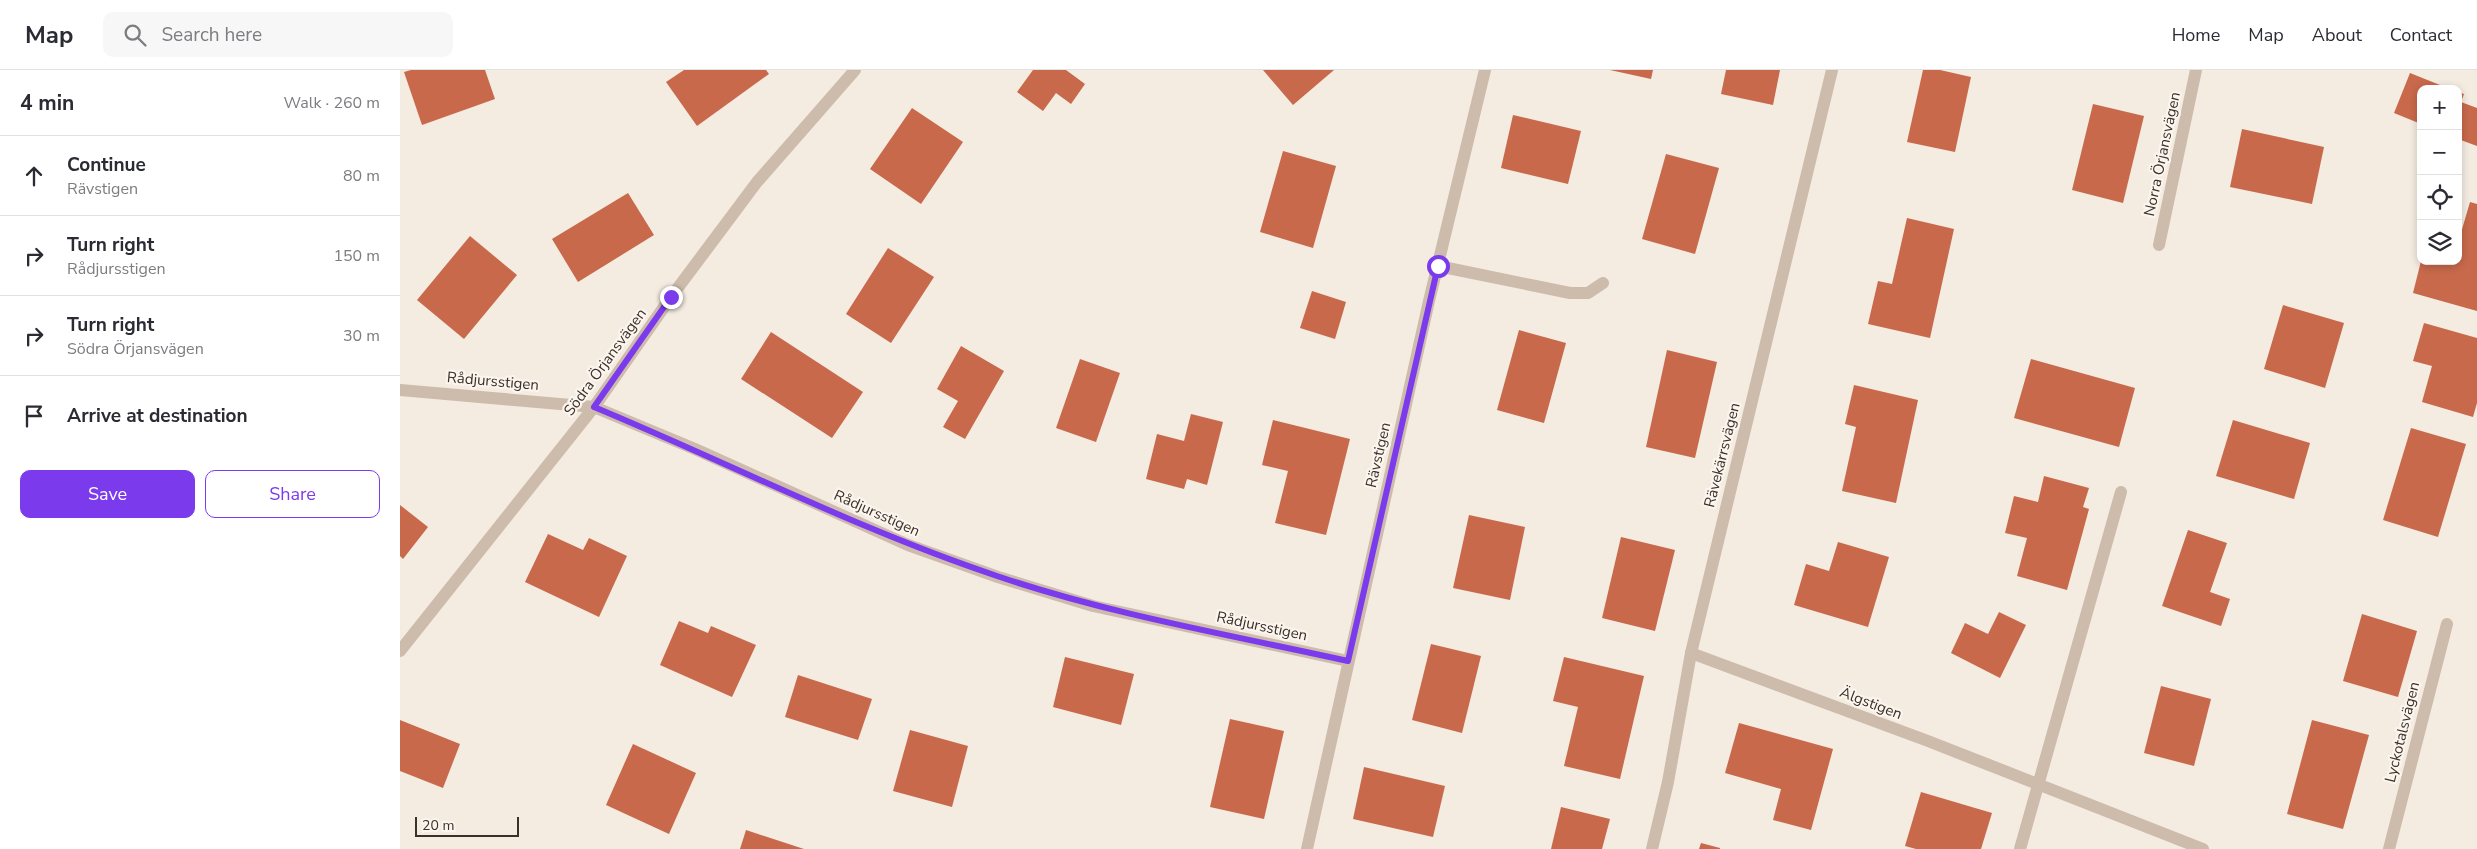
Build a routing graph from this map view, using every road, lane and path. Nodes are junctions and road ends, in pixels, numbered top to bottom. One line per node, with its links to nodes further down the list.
1 (855, 70): 9 (street, Södra Örjansvägen)
2 (1485, 70): 6 (street, Rävstigen)
3 (1832, 70): 13 (street, Rävekärrsvägen)
4 (2196, 70): 5 (street, Norra Örjansvägen)
5 (2159, 245)
6 (1438, 266): 7 (street); 14 (street, Rävstigen)
7 (1603, 282)
8 (400, 390): 9 (street, Rådjursstigen)
9 (594, 407): 12 (street, Södra Örjansvägen); 14 (street, Rådjursstigen)
10 (2121, 492): 15 (street)
11 (2447, 624): 20 (street, Lyckotalsvägen)
12 (400, 651)
13 (1691, 653): 15 (street, Älgstigen); 17 (street, Rävekärrsvägen)
14 (1348, 661): 16 (street, Rävstigen)
15 (2040, 784): 18 (street); 19 (street, Älgstigen)
16 (1307, 849)
17 (1652, 849)
18 (2020, 849)
19 (2203, 849)
20 (2389, 849)

